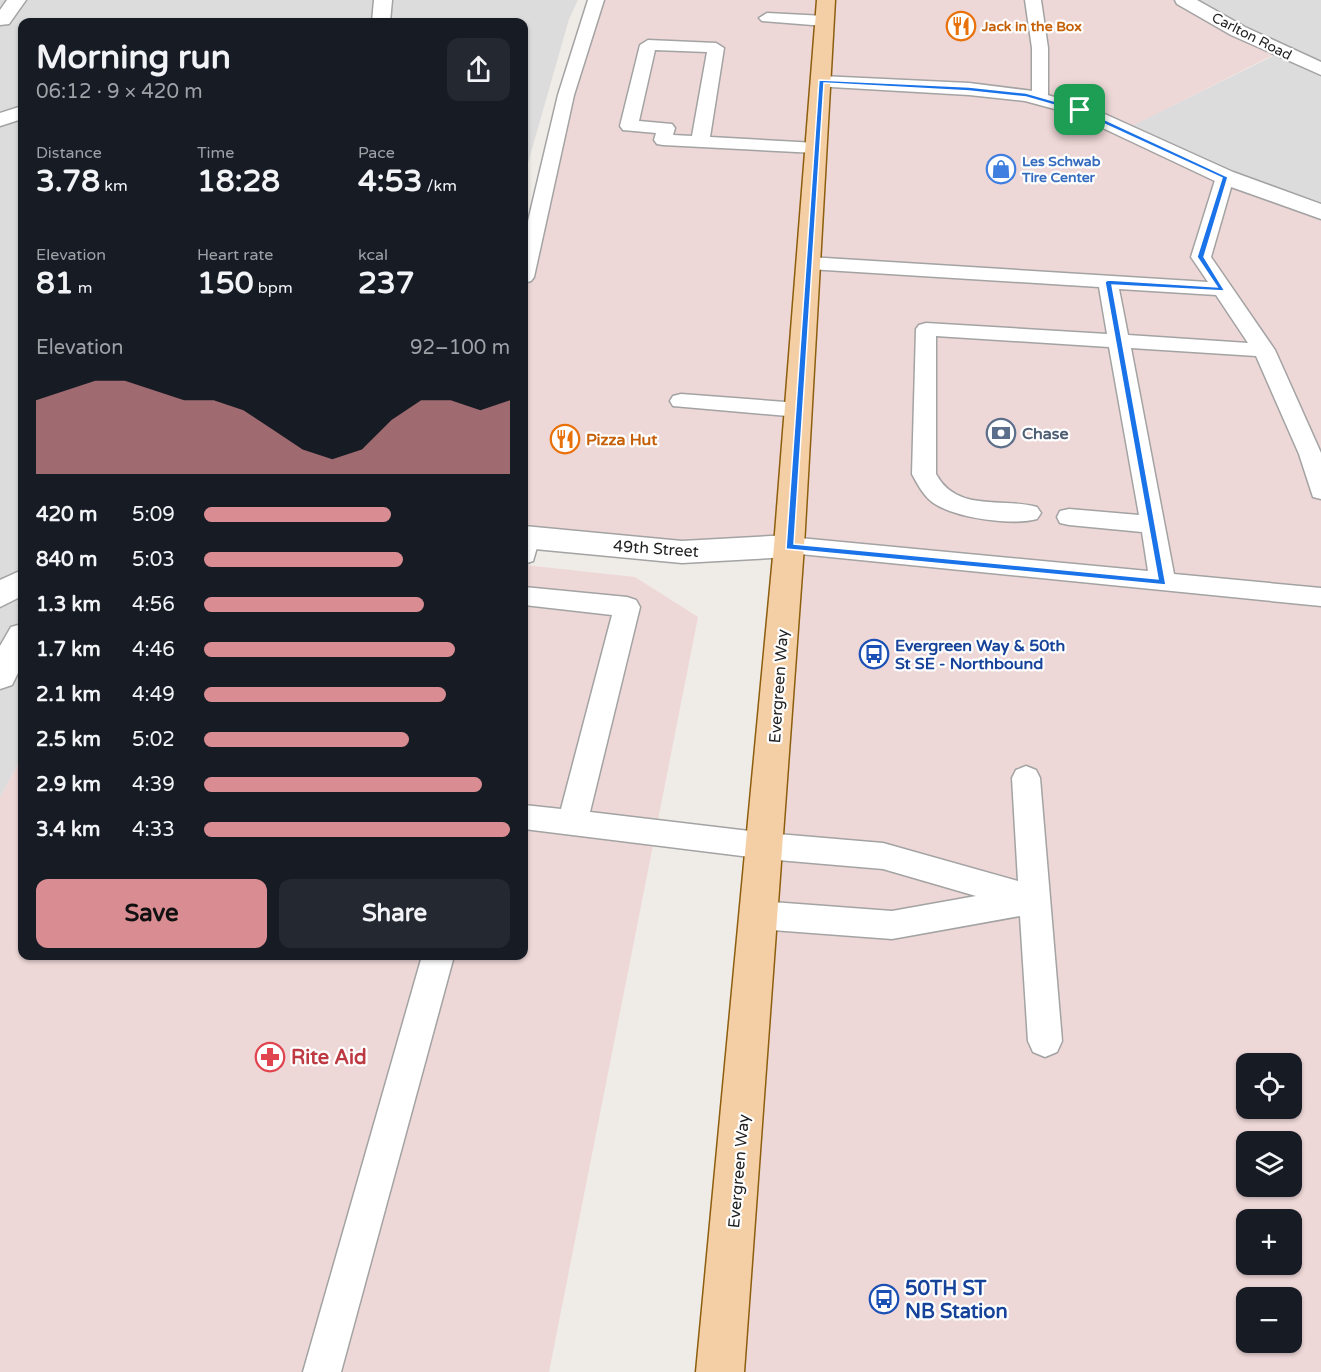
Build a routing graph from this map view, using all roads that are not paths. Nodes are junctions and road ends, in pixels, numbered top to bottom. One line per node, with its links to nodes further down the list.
1 (17, 0): 9 (street)
2 (383, 0): 7 (street)
3 (596, 0): 19 (lane)
4 (1033, 0): 12 (lane)
5 (1184, 0): 10 (street, Carlton Road)
6 (826, 10): 8 (lane); 11 (main road, Evergreen Way)
7 (381, 18)
8 (767, 18)
9 (2, 20)
10 (1321, 69)
11 (821, 81): 12 (street); 16 (main road, Evergreen Way)
12 (1040, 99): 17 (street)
13 (18, 113): 14 (street)
14 (0, 120)
15 (700, 142): 15 (lane); 16 (lane)
16 (816, 148): 20 (main road, Evergreen Way)
17 (1225, 177): 18 (street); 22 (lane)
18 (1321, 212)
19 (528, 260)
20 (809, 263): 21 (lane); 26 (main road, Evergreen Way)
21 (1108, 282): 22 (lane); 23 (lane)
22 (1223, 289): 24 (lane)
23 (1119, 341): 24 (lane); 28 (lane); 30 (lane)
24 (1264, 350): 27 (lane)
25 (681, 400): 26 (lane)
26 (799, 410): 32 (main road, Evergreen Way)
27 (1321, 491)
28 (1029, 513)
29 (1069, 517): 30 (lane)
30 (1153, 525): 33 (lane)
31 (528, 543): 32 (street, 49th Street)
32 (789, 546): 33 (lane); 43 (main road, Evergreen Way)
33 (1163, 583): 37 (lane)
34 (18, 584): 35 (street)
35 (0, 595)
36 (528, 596): 42 (lane)
37 (1321, 597)
38 (18, 643): 39 (street)
39 (0, 676)
40 (1026, 778): 44 (lane)
41 (528, 818): 42 (lane)
42 (572, 824): 43 (lane)
43 (766, 846): 44 (lane); 45 (main road, Evergreen Way)
44 (1035, 900): 45 (lane); 47 (lane)
45 (760, 915): 49 (main road, Evergreen Way)
46 (437, 960): 48 (lane)
47 (1045, 1041)
48 (322, 1372)
49 (720, 1372)

